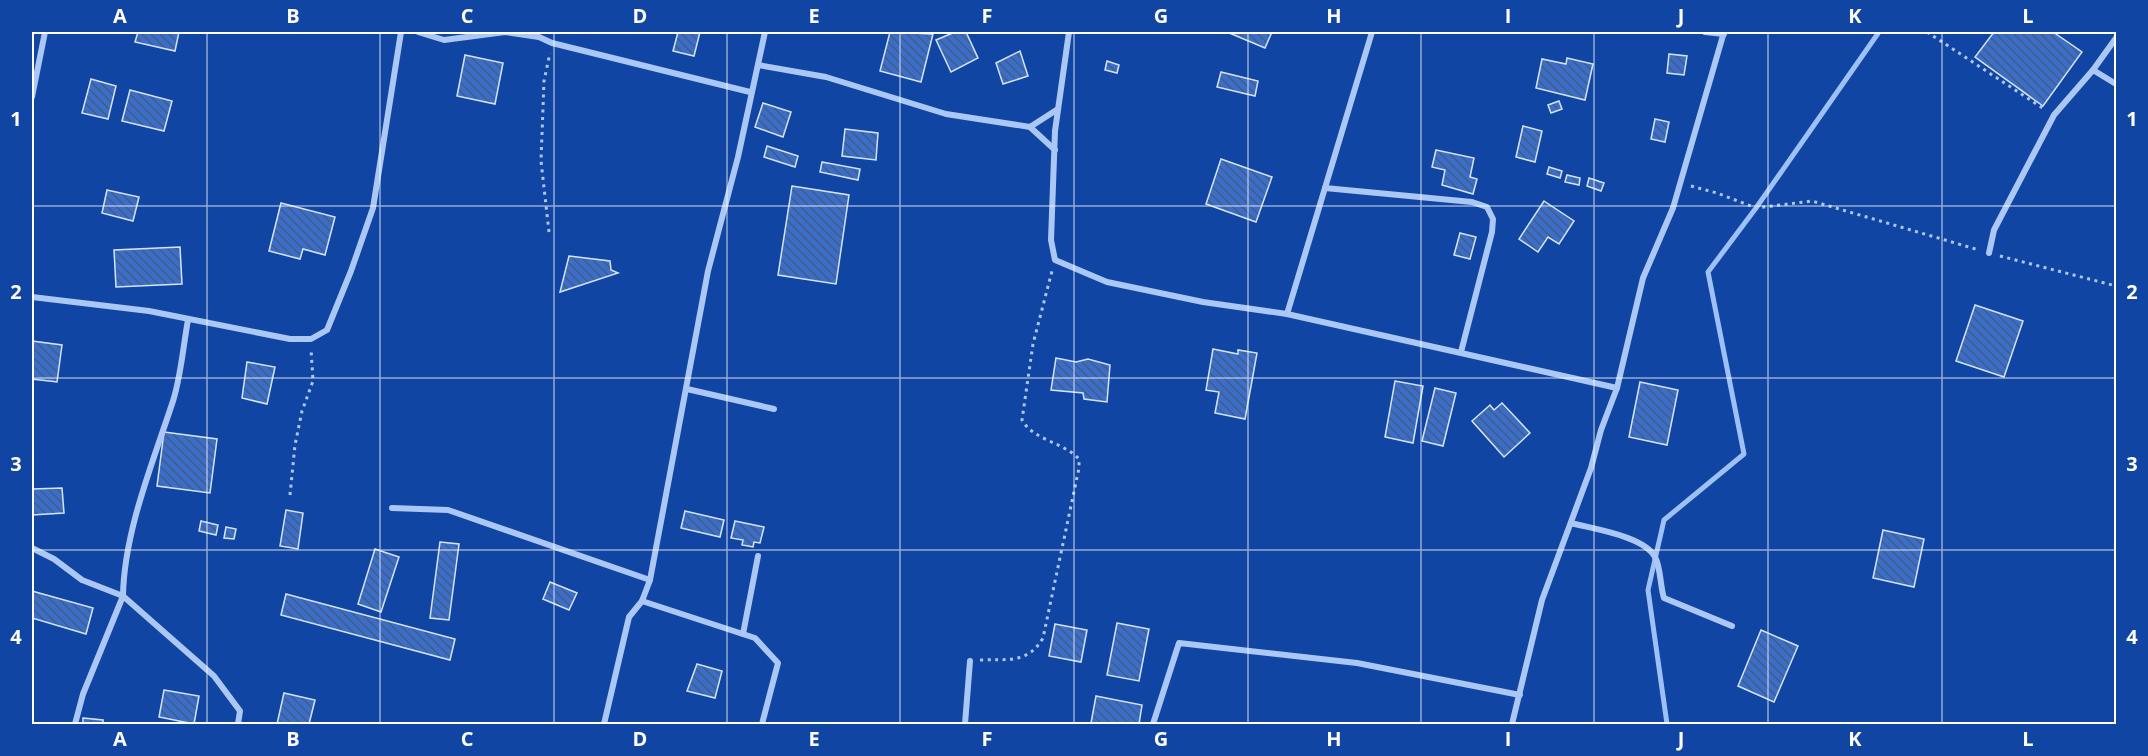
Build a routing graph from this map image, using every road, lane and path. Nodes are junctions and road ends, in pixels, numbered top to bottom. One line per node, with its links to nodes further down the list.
1 (45, 32): 16 (street)
2 (401, 32): 30 (street)
3 (418, 32): 11 (street)
4 (765, 32): 12 (street)
5 (1069, 32): 17 (street)
6 (1372, 32): 22 (street)
7 (1705, 32): 9 (street)
8 (1927, 32): 18 (path)
9 (1724, 33): 21 (street)
10 (2116, 38): 13 (street)
11 (552, 43): 15 (street); 23 (path)
12 (758, 65): 15 (street); 19 (street)
13 (2093, 70): 14 (street); 18 (street)
14 (2116, 84)
15 (750, 92): 33 (street)
16 (32, 97)
17 (1058, 109): 19 (street); 20 (street)
18 (2054, 115): 24 (street)
19 (1030, 127): 20 (street)
20 (1055, 150): 25 (street)
21 (1681, 184): 24 (path); 32 (street)
22 (1325, 188): 28 (street); 31 (street)
23 (549, 232)
24 (1989, 253): 26 (path)
25 (1055, 260): 28 (street); 45 (path)
26 (2116, 286)
27 (32, 297): 29 (street)
28 (1287, 314): 31 (street)
29 (188, 320): 30 (street); 41 (street)
30 (311, 339): 35 (path)
31 (1461, 352): 32 (street)
32 (1617, 388): 37 (street)
33 (687, 389): 34 (street); 40 (street)
34 (774, 409)
35 (290, 495)
36 (392, 508): 40 (street)
37 (1571, 523): 43 (street); 46 (street)
38 (32, 548): 41 (street)
39 (758, 556): 44 (street)
40 (650, 580): 42 (street)
41 (123, 596): 47 (street); 48 (street)
42 (642, 601): 44 (street); 49 (street)
43 (1732, 626)
44 (743, 634): 50 (street)
45 (970, 661): 51 (street)
46 (1520, 696): 52 (street); 53 (street)
47 (75, 724)
48 (238, 724)
49 (604, 724)
50 (762, 724)
51 (965, 724)
52 (1153, 724)
53 (1512, 724)

